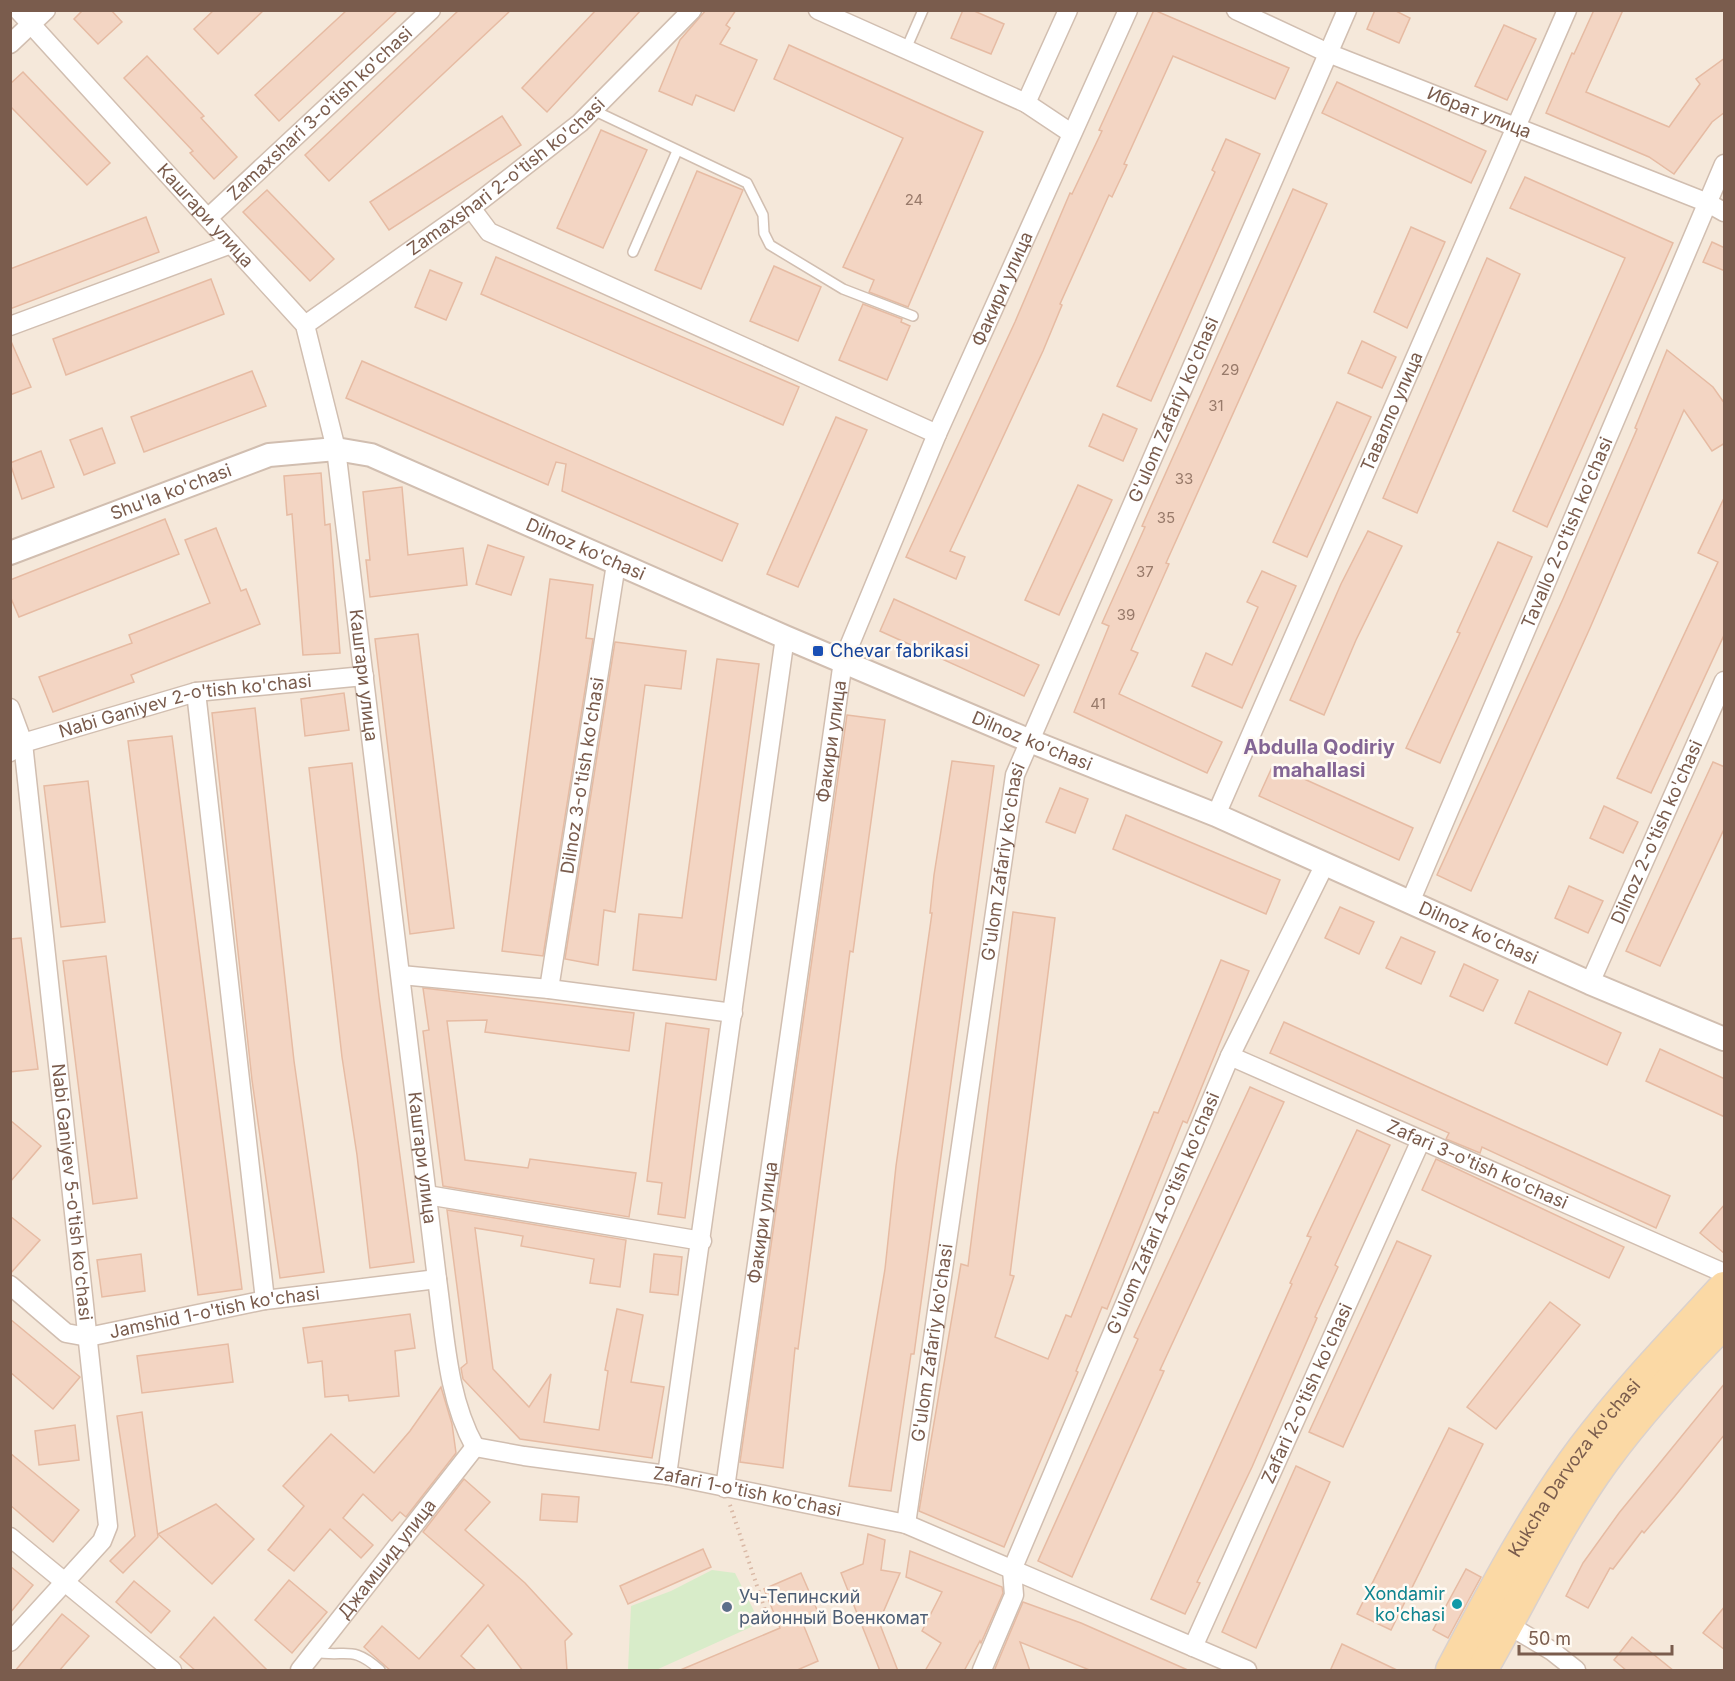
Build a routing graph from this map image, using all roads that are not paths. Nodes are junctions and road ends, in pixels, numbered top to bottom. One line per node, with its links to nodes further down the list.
1 (18, 10): 12 (street, Кашгари улица)
2 (46, 10): 12 (street)
3 (431, 10): 25 (street, Zamaxshari 3-o'tish ko'chasi)
4 (692, 10): 17 (street, Zamaxshari 2-o'tish ko'chasi)
5 (818, 10): 14 (street)
6 (923, 10): 14 (lane)
7 (1068, 10): 16 (street)
8 (1128, 10): 19 (street, Факири улица)
9 (1236, 10): 15 (street, Ибрат улица)
10 (1347, 10): 15 (street, G'ulom Zafariy ko'chasi)
11 (1568, 10): 18 (street, Тавалло улица)
12 (31, 24): 13 (street); 25 (street, Кашгари улица)
13 (10, 44)
14 (906, 49): 16 (street)
15 (1328, 53): 18 (street, Ибрат улица); 41 (street, G'ulom Zafariy ko'chasi)
16 (1026, 103): 19 (street)
17 (593, 110): 20 (lane); 23 (street, Zamaxshari 2-o'tish ko'chasi)
18 (1515, 129): 22 (street, Ибрат улица); 43 (street, Тавалло улица)
19 (1071, 133): 31 (street, Факири улица)
20 (677, 151): 27 (lane); 28 (lane)
21 (1725, 164): 22 (street, Tavallo 2-o'tish ko'chasi)
22 (1708, 203): 24 (street, Ибрат улица); 45 (street, Tavallo 2-o'tish ko'chasi)
23 (471, 208): 29 (street, Zamaxshari 2-o'tish ko'chasi); 31 (street)
24 (1725, 212)
25 (208, 218): 26 (street, Кашгари улица)
26 (231, 244): 29 (street, Кашгари улица); 30 (street)
27 (633, 252)
28 (913, 316)
29 (305, 325): 32 (street, Кашгари улица)
30 (10, 326)
31 (937, 434): 36 (street, Факири улица)
32 (336, 449): 33 (street, Shu'la ko'chasi); 34 (street, Dilnoz ko'chasi); 37 (street, Кашгари улица)
33 (10, 553)
34 (616, 564): 35 (street, Dilnoz ko'chasi); 48 (street, Dilnoz 3-o'tish ko'chasi)
35 (784, 637): 36 (street, Dilnoz ko'chasi); 49 (street)
36 (843, 661): 41 (street, Dilnoz ko'chasi); 64 (street, Факири улица)
37 (364, 676): 39 (street, Nabi Ganiyev 2-o'tish ko'chasi); 46 (street, Кашгари улица)
38 (1725, 681): 47 (street, Dilnoz 2-o'tish ko'chasi)
39 (196, 692): 42 (street, Nabi Ganiyev 2-o'tish ko'chasi); 59 (street)
40 (10, 708): 42 (street, Nabi Ganiyev 5-o'tish ko'chasi)
41 (1030, 741): 43 (street, Dilnoz ko'chasi); 65 (street, G'ulom Zafariy ko'chasi)
42 (17, 747): 61 (street, Nabi Ganiyev 5-o'tish ko'chasi)
43 (1216, 815): 44 (street, Dilnoz ko'chasi)
44 (1324, 864): 45 (street, Dilnoz ko'chasi); 51 (street, G'ulom Zafari 4-o'tish ko'chasi)
45 (1411, 900): 47 (street, Dilnoz ko'chasi)
46 (401, 975): 48 (street); 53 (street, Кашгари улица)
47 (1590, 983): 50 (street, Dilnoz ko'chasi)
48 (549, 989): 49 (street)
49 (733, 1013): 54 (street)
50 (1725, 1039)
51 (1230, 1056): 52 (street, Zafari 3-o'tish ko'chasi); 67 (street, G'ulom Zafari 4-o'tish ko'chasi)
52 (1421, 1140): 55 (street, Zafari 3-o'tish ko'chasi); 71 (street, Zafari 2-o'tish ko'chasi)
53 (427, 1196): 54 (street); 56 (street, Кашгари улица)
54 (702, 1241): 63 (street)
55 (1725, 1273)
56 (437, 1279): 59 (street, Jamshid 1-o'tish ko'chasi); 62 (street, Кашгари улица)
57 (10, 1286): 61 (street, Jamshid 1-o'tish ko'chasi)
58 (1725, 1287): 69 (main road, Kukcha Darvoza ko'chasi)
59 (265, 1300): 61 (street, Jamshid 1-o'tish ko'chasi)
60 (1725, 1323): 69 (main road, Kukcha Darvoza ko'chasi)
61 (88, 1336): 68 (street, Nabi Ganiyev 5-o'tish ko'chasi)
62 (475, 1447): 63 (street, Zafari 1-o'tish ko'chasi); 72 (street, Джамшид улица)
63 (667, 1475): 64 (street, Zafari 1-o'tish ko'chasi)
64 (725, 1488): 65 (street, Zafari 1-o'tish ko'chasi)
65 (906, 1524): 67 (street, Zafari 1-o'tish ko'chasi)
66 (10, 1537): 68 (street)
67 (1012, 1570): 71 (street, Zafari 1-o'tish ko'chasi); 76 (street)
68 (64, 1580): 70 (street, Nabi Ganiyev 5-o'tish ko'chasi); 73 (street)
69 (1496, 1617): 78 (main road, Kukcha Darvoza ko'chasi); 79 (main road, Kukcha Darvoza ko'chasi); 80 (street)
70 (10, 1642)
71 (1193, 1647): 77 (street, Zafari 1-o'tish ko'chasi)
72 (314, 1652): 74 (street, Джамшид улица); 75 (lane)
73 (172, 1671)
74 (300, 1671)
75 (380, 1671)
76 (982, 1671)
77 (1247, 1671)
78 (1451, 1671)
79 (1482, 1671)
80 (1576, 1671)

